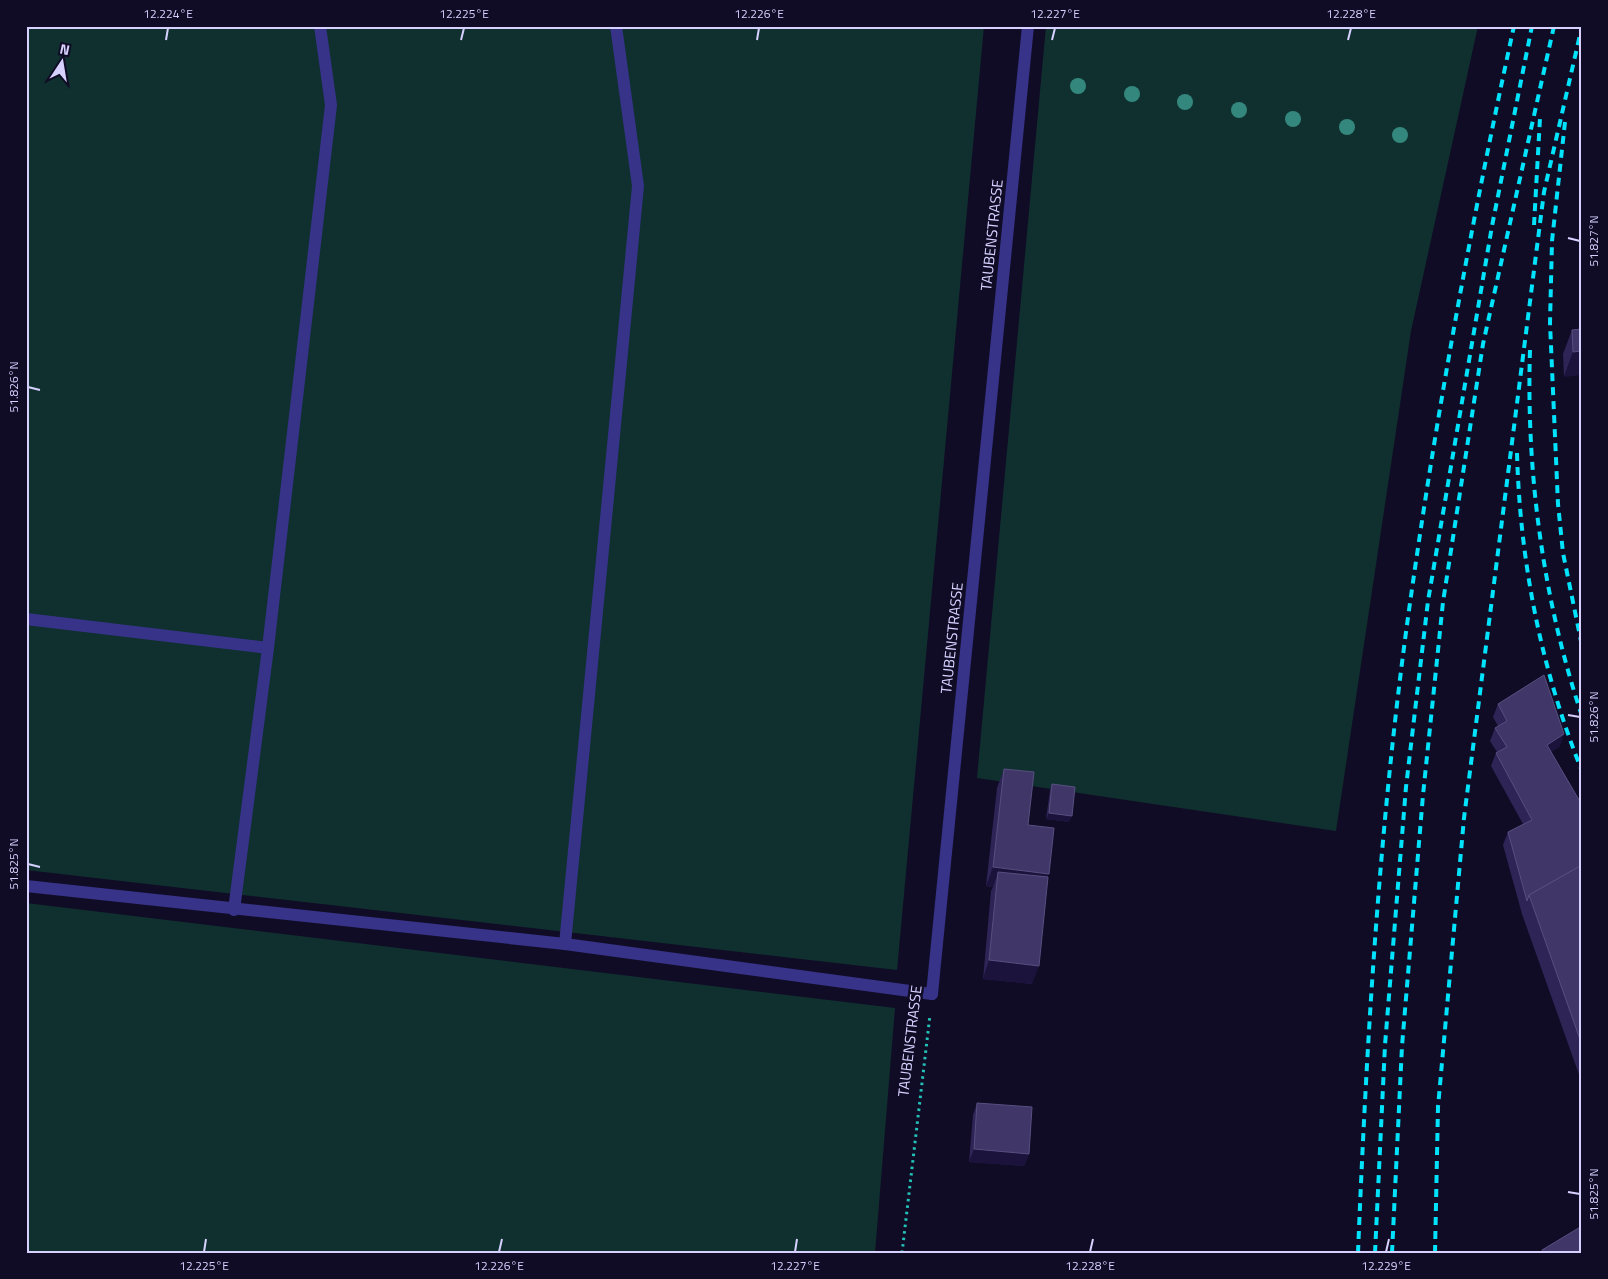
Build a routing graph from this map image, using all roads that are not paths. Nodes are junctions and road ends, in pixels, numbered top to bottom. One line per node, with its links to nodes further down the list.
1 (320, 26): 5 (street)
2 (616, 26): 8 (street)
3 (1028, 26): 8 (street, TAUBENSTRASSE)
4 (26, 619): 5 (street)
5 (268, 648): 7 (street)
6 (26, 886): 7 (street)
7 (234, 910): 8 (street)
8 (565, 944)

